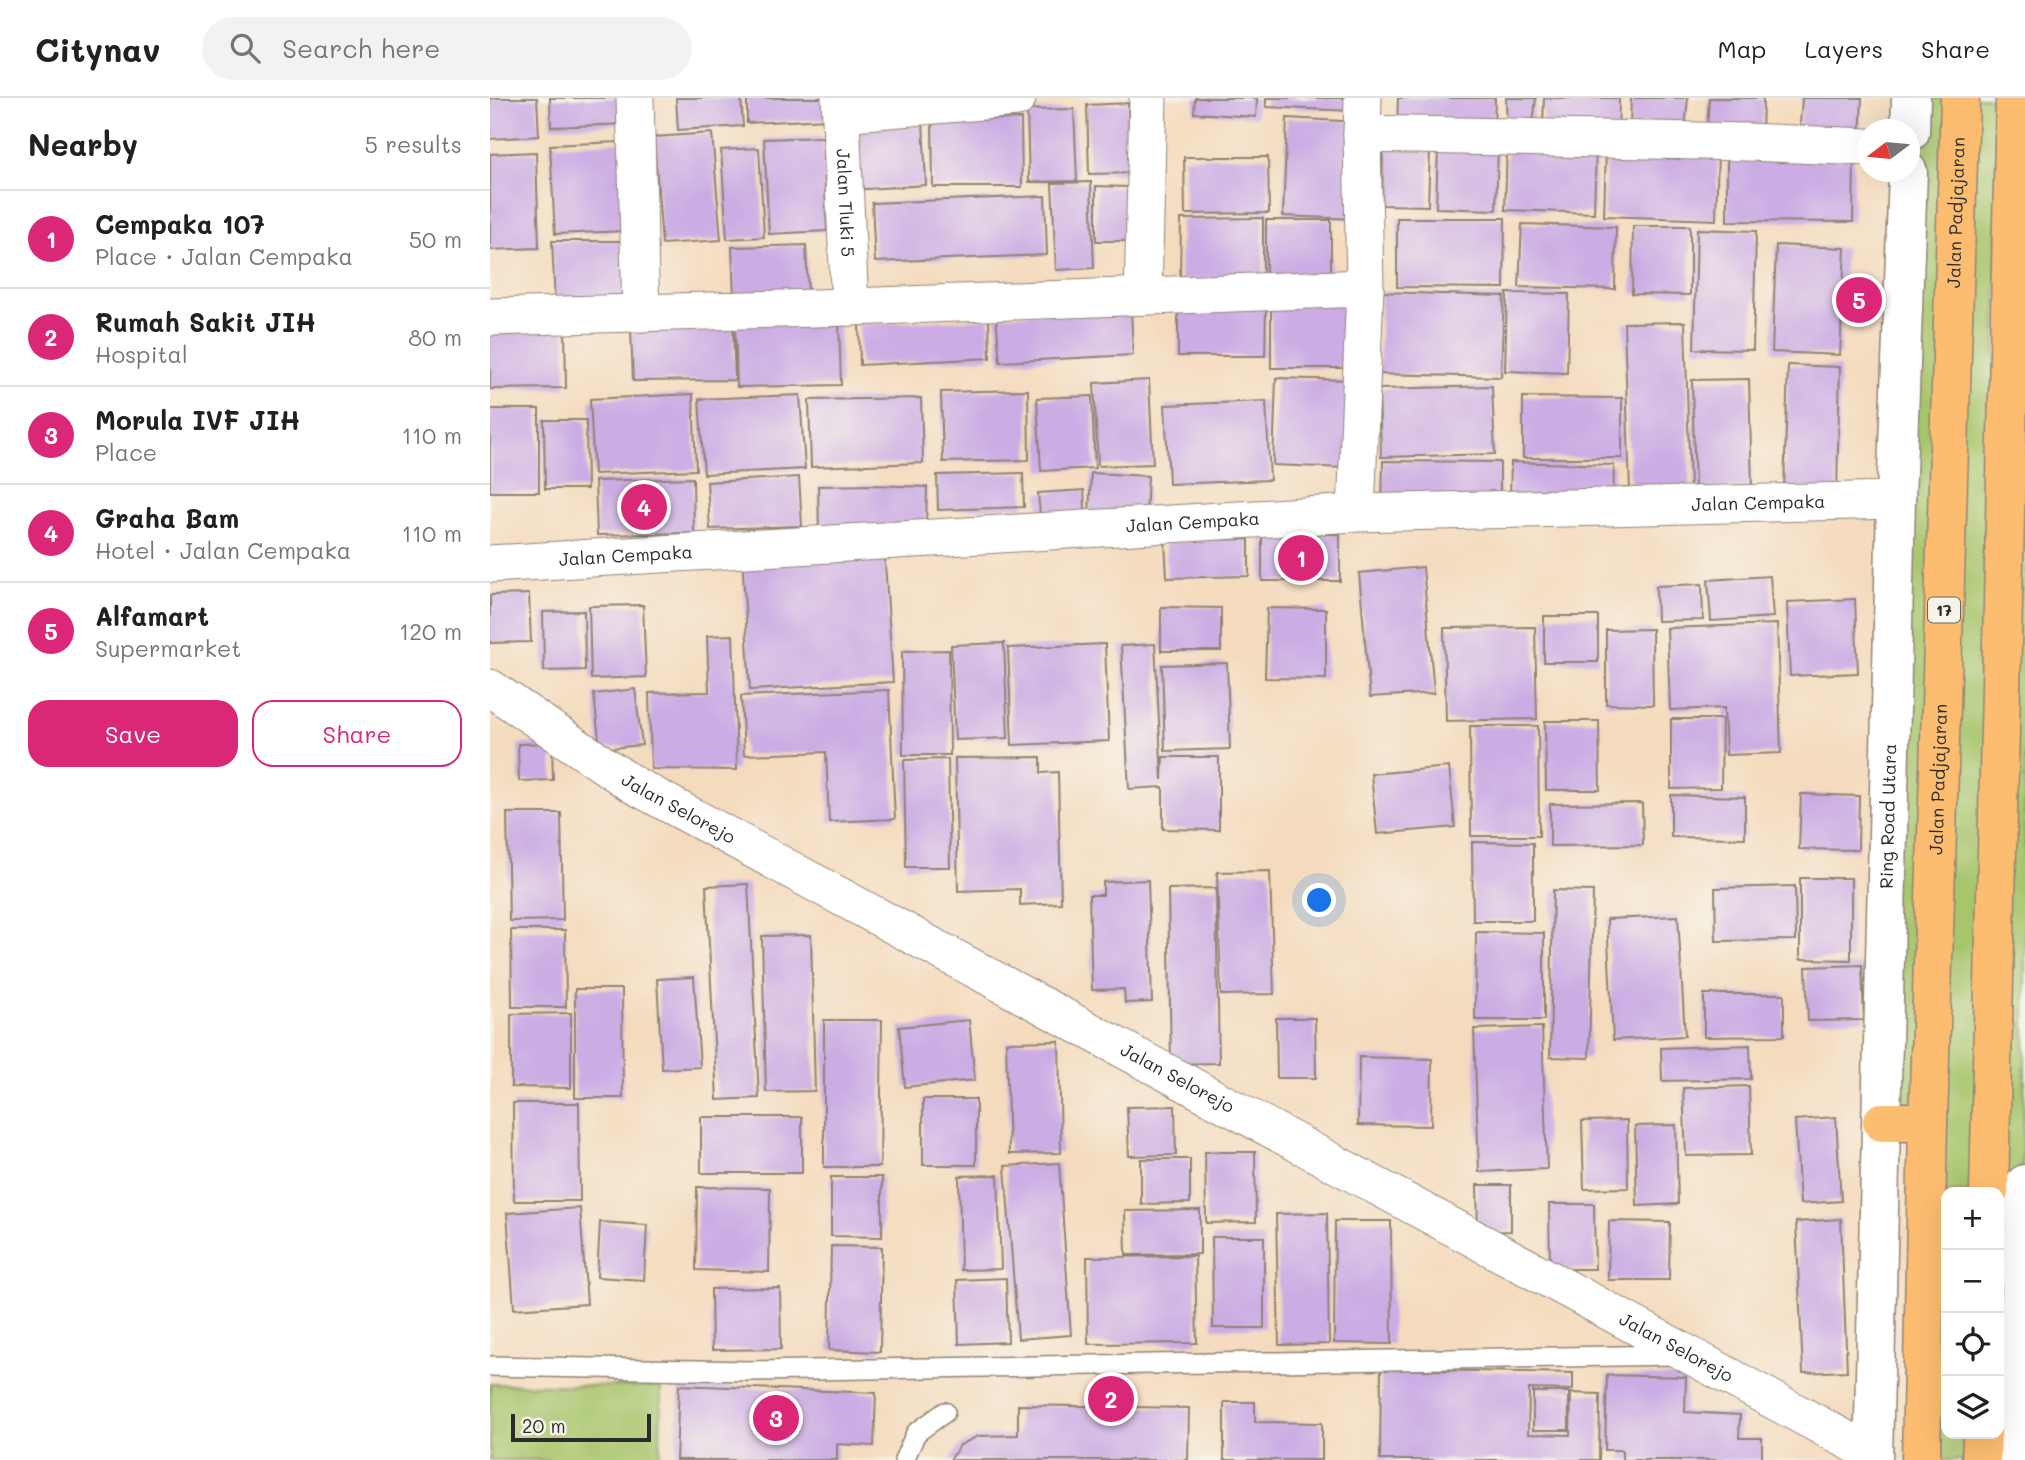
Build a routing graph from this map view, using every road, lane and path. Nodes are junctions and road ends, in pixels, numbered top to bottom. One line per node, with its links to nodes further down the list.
1 (635, 98): 16 (street)
2 (1017, 98): 8 (street)
3 (1148, 98): 14 (street)
4 (1363, 98): 10 (street)
5 (1911, 98): 9 (street)
6 (1960, 98): 24 (highway, Jalan Padjajaran / 17)
7 (2015, 98): 22 (highway)
8 (841, 105): 15 (street, Jalan Tluki 5)
9 (1910, 119)
10 (1362, 134): 11 (street); 13 (street)
11 (1857, 147)
12 (1908, 182): 18 (street, Ring Road Utara)
13 (1366, 288): 14 (street); 19 (street)
14 (1143, 296): 15 (street)
15 (850, 307): 16 (street)
16 (641, 313): 17 (street)
17 (490, 317)
18 (1896, 500): 19 (street, Jalan Cempaka); 23 (street, Ring Road Utara)
19 (1356, 513): 20 (street, Jalan Cempaka)
20 (490, 564)
21 (490, 688): 27 (street, Jalan Selorejo)
22 (2008, 1093): 26 (highway)
23 (1882, 1122): 24 (highway); 31 (street, Ring Road Utara)
24 (1928, 1122): 33 (highway, Jalan Padjajaran / 17)
25 (2025, 1184): 35 (street)
26 (1990, 1187)
27 (1686, 1354): 28 (lane); 31 (street, Jalan Selorejo)
28 (490, 1367)
29 (945, 1412): 32 (lane)
30 (1982, 1439): 34 (highway)
31 (1873, 1457)
32 (904, 1460)
33 (1921, 1460)
34 (1981, 1460)
35 (2014, 1460)

